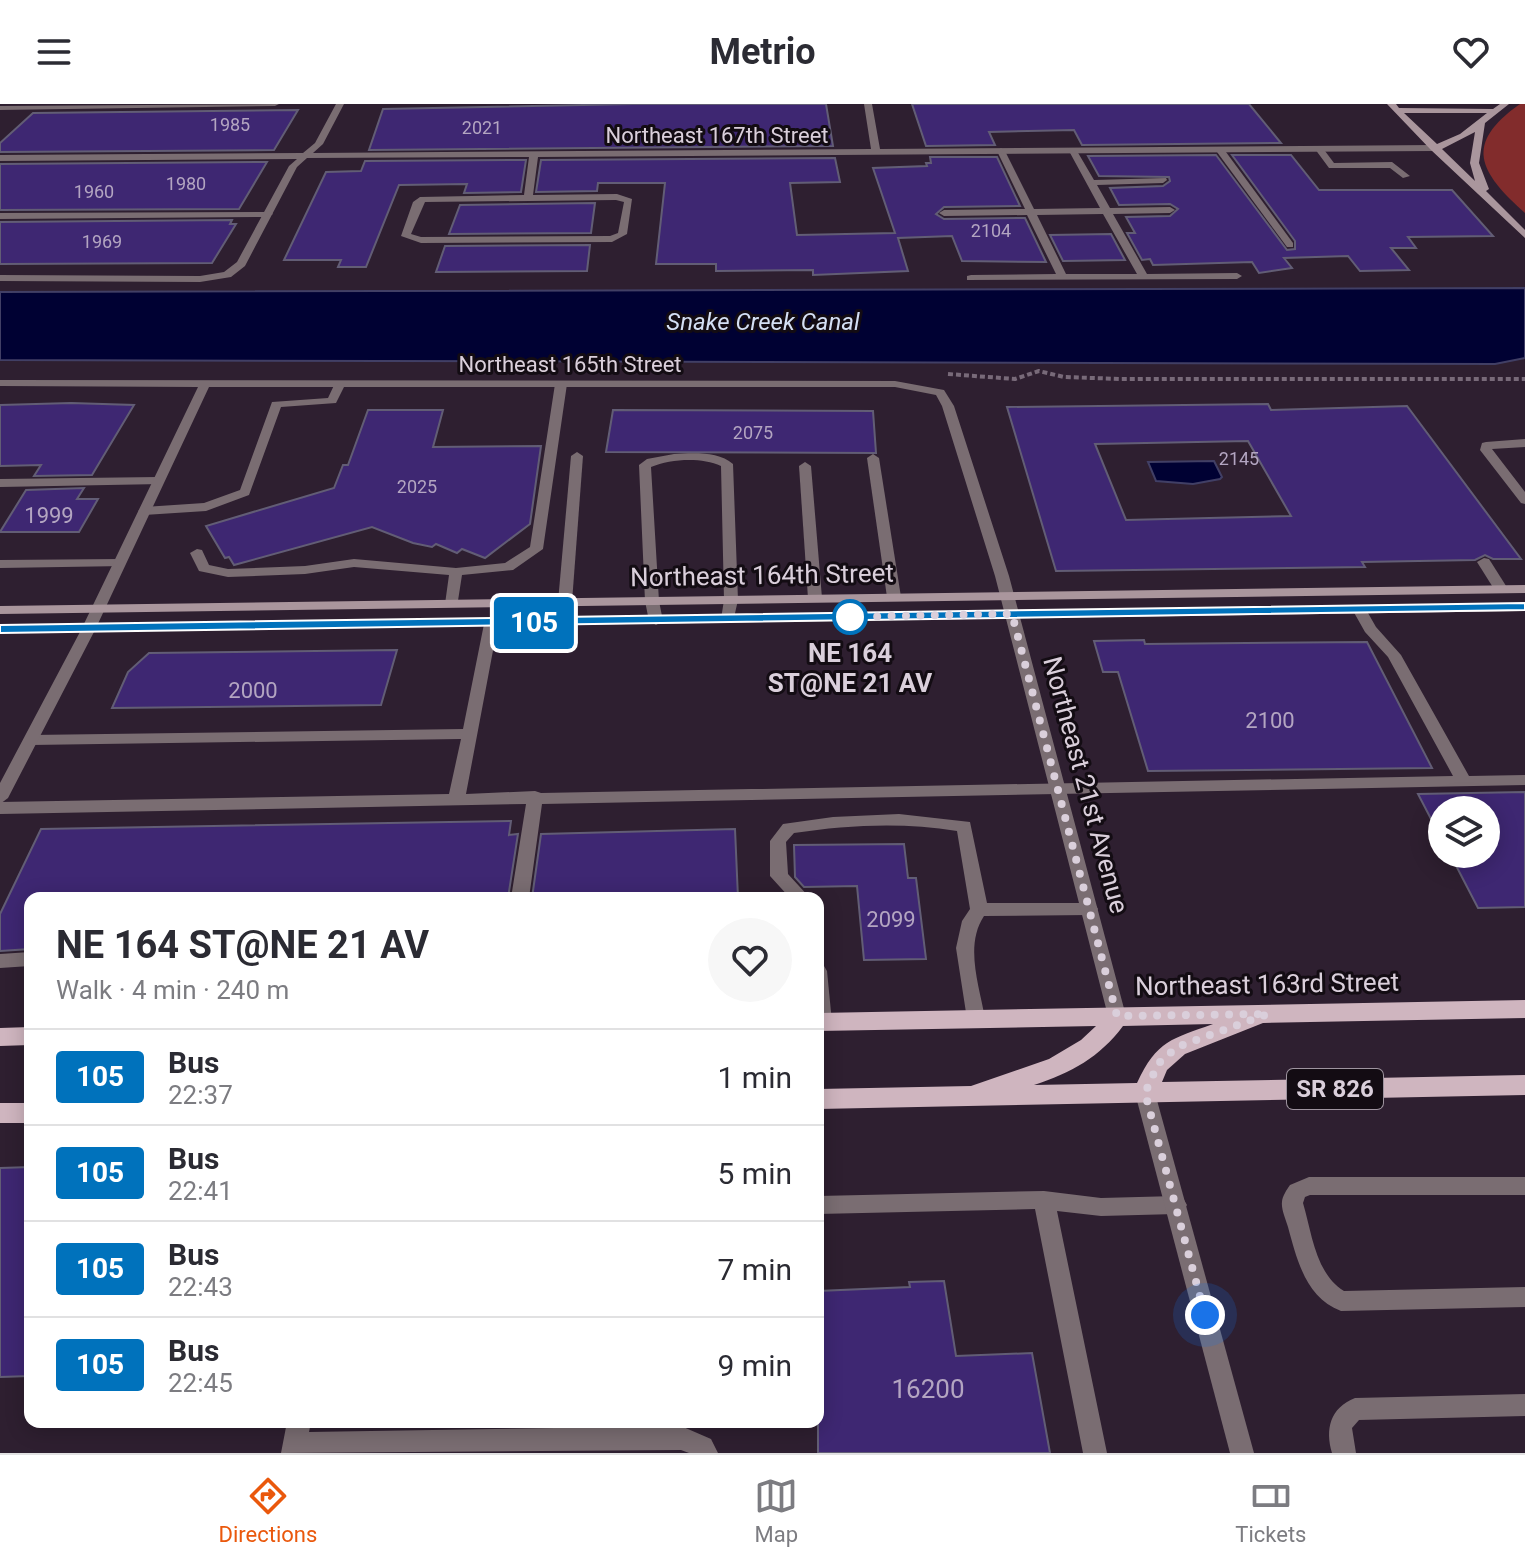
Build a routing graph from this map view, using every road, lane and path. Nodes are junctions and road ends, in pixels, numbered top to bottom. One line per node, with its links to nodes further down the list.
1 (275, 104): 6 (street)
2 (340, 104): 16 (street)
3 (868, 104): 14 (street)
4 (1505, 104): 7 (street)
5 (1394, 107): 7 (street); 9 (street)
6 (0, 108)
7 (1495, 111): 8 (street)
8 (1482, 120): 9 (street); 22 (street)
9 (1434, 148): 10 (street, Northeast 167th Street); 22 (street)
10 (1319, 149): 11 (street, Northeast 167th Street); 18 (street)
11 (1220, 150): 13 (street, Northeast 167th Street); 30 (street)
12 (1001, 151): 13 (street, Northeast 167th Street); 14 (street, Northeast 167th Street); 25 (street)
13 (1073, 151): 20 (street)
14 (876, 152): 15 (street, Northeast 167th Street)
15 (534, 154): 16 (street, Northeast 167th Street); 21 (street)
16 (303, 155): 17 (street, Northeast 167th Street); 27 (street)
17 (0, 158)
18 (1406, 176)
19 (1163, 180): 20 (street)
20 (1091, 183): 23 (street)
21 (528, 197): 21 (street)
22 (1496, 207): 29 (street)
23 (1106, 210): 24 (street); 25 (street); 32 (street)
24 (1170, 210)
25 (1029, 212): 26 (street); 31 (street)
26 (944, 213)
27 (268, 214): 28 (street); 34 (street)
28 (0, 216)
29 (1525, 235)
30 (1290, 245)
31 (1062, 276): 32 (street); 35 (street)
32 (1143, 276): 33 (street)
33 (1237, 276)
34 (0, 278)
35 (971, 278)
36 (946, 374): 37 (path)
37 (1525, 379)
38 (0, 383): 39 (street, Northeast 165th Street)
39 (205, 383): 40 (street, Northeast 165th Street); 47 (street)
40 (340, 383): 41 (street, Northeast 165th Street); 50 (street)
41 (561, 384): 42 (street, Northeast 165th Street); 55 (street)
42 (935, 390): 58 (street, Northeast 21st Avenue)
43 (1525, 443): 49 (street)
44 (577, 456): 63 (street)
45 (873, 458): 59 (street)
46 (805, 466): 60 (street)
47 (158, 481): 48 (street); 50 (street)
48 (0, 483)
49 (1525, 500)
50 (144, 511): 53 (street)
51 (197, 553): 55 (street)
52 (1484, 562): 56 (street)
53 (120, 563): 54 (street); 68 (street)
54 (0, 564)
55 (456, 572): 64 (street)
56 (1501, 589): 57 (street, Northeast 164th Street); 58 (street, Northeast 164th Street)
57 (1525, 589)
58 (1006, 595): 59 (street, Northeast 164th Street); 69 (street, Northeast 21st Avenue)
59 (894, 597): 60 (street, Northeast 164th Street)
60 (815, 598): 61 (street, Northeast 164th Street)
61 (731, 600): 62 (street, Northeast 164th Street); 62 (street); 70 (street)
62 (652, 601): 63 (street, Northeast 164th Street); 71 (street)
63 (565, 602): 64 (street, Northeast 164th Street)
64 (452, 604): 68 (street, Northeast 164th Street)
65 (1525, 607): 66 (street, Northeast 164th Street)
66 (1359, 609): 69 (street, Northeast 164th Street); 78 (street)
67 (0, 610): 68 (street, Northeast 164th Street)
68 (97, 610): 74 (street)
69 (1012, 614): 70 (street, Northeast 164th Street); 79 (street, Northeast 21st Avenue)
70 (728, 619): 71 (street, Northeast 164th Street)
71 (656, 621): 72 (street, Northeast 164th Street)
72 (491, 624): 74 (street, Northeast 164th Street); 75 (street)
73 (0, 629): 74 (street, Northeast 164th Street)
74 (88, 630): 76 (street)
75 (469, 734): 76 (street); 82 (street)
76 (31, 740): 80 (street)
77 (1525, 780): 78 (street)
78 (1464, 781): 79 (street)
79 (1056, 788): 81 (street); 86 (street, Northeast 21st Avenue)
80 (0, 796)
81 (535, 796): 82 (street); 84 (street)
82 (457, 797): 83 (street)
83 (0, 808)
84 (521, 892)
85 (795, 892): 87 (street)
86 (1089, 909): 87 (street); 92 (street, Northeast 21st Avenue)
87 (979, 910): 93 (street)
88 (24, 959): 89 (street)
89 (0, 961)
90 (1525, 1009): 91 (main road, Northeast 163rd Street)
91 (1268, 1014): 92 (main road, Northeast 163rd Street); 98 (main road)
92 (1117, 1016): 93 (main road, Northeast 163rd Street); 99 (main road)
93 (976, 1019): 94 (main road, Northeast 163rd Street)
94 (824, 1022)
95 (24, 1036): 96 (main road)
96 (0, 1037)
97 (1525, 1085): 98 (main road, SR 826)
98 (1145, 1093): 99 (main road, SR 826); 106 (street)
99 (961, 1097): 100 (main road, SR 826)
100 (824, 1099)
101 (0, 1113): 102 (main road)
102 (24, 1113)
103 (1525, 1186): 107 (street)
104 (1044, 1200): 105 (street); 106 (street); 113 (street)
105 (824, 1205)
106 (1176, 1205): 114 (street)
107 (1525, 1297)
108 (1525, 1405): 115 (street)
109 (295, 1440): 111 (street)
110 (569, 1446): 111 (street); 112 (street)
111 (430, 1447)
112 (706, 1453)
113 (1095, 1453)
114 (1242, 1453)
115 (1344, 1453)

